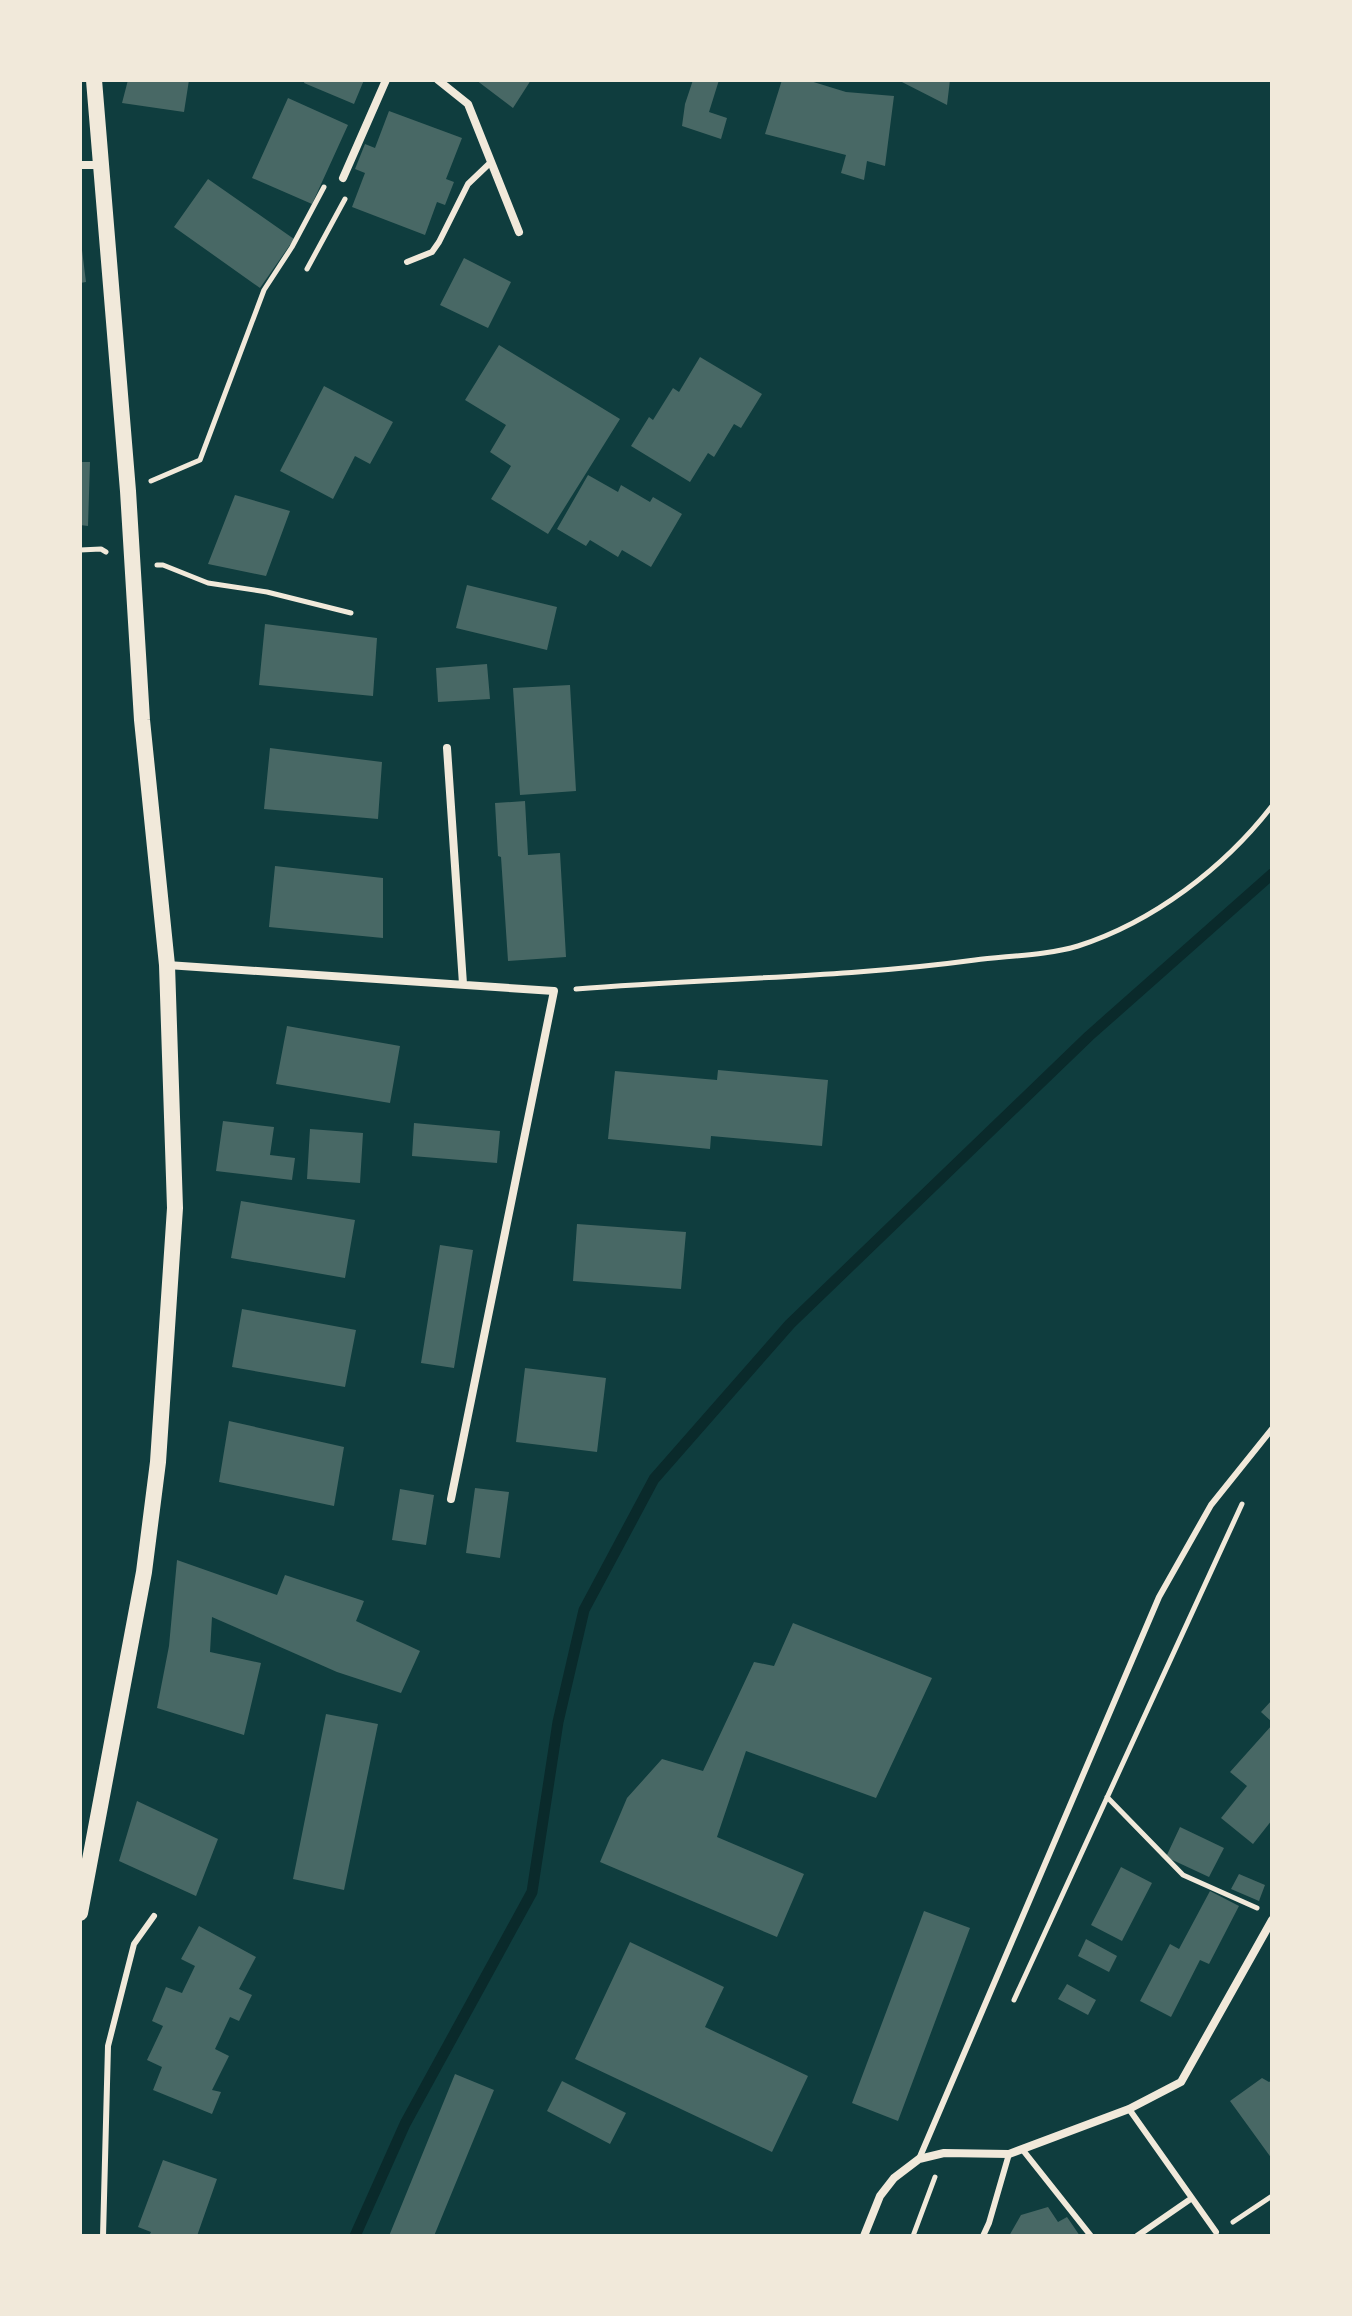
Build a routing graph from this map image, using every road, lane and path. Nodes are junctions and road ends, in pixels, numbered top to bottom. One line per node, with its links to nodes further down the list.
1 (94, 80): 6 (main road)
2 (386, 80): 7 (street)
3 (438, 80): 4 (street)
4 (491, 162): 8 (street); 9 (lane)
5 (80, 165): 6 (street)
6 (101, 165): 11 (main road)
7 (343, 178): 10 (path); 11 (path)
8 (519, 232)
9 (407, 262)
10 (307, 269)
11 (128, 491): 14 (main road)
12 (101, 549): 13 (path)
13 (80, 550)
14 (134, 566): 15 (path); 18 (main road)
15 (351, 613)
16 (447, 748): 19 (street)
17 (1272, 806): 20 (path)
18 (167, 965): 19 (street); 26 (main road)
19 (463, 984): 20 (street)
20 (554, 991): 23 (street)
21 (1272, 1429): 34 (lane)
22 (1246, 1496): 24 (path)
23 (451, 1499)
24 (1107, 1797): 25 (path); 29 (path)
25 (1242, 1901)
26 (80, 1913)
27 (154, 1916): 39 (lane)
28 (1272, 1920): 30 (street)
29 (1009, 2010)
30 (1129, 2109): 31 (street); 36 (lane)
31 (1022, 2149): 33 (street); 43 (lane)
32 (944, 2153): 33 (street); 34 (street); 41 (path)
33 (1009, 2154): 42 (lane)
34 (919, 2159): 40 (street)
35 (1272, 2196): 37 (path)
36 (1192, 2198): 38 (lane); 44 (lane)
37 (1240, 2218)
38 (1216, 2232)
39 (103, 2236)
40 (864, 2236)
41 (913, 2236)
42 (983, 2236)
43 (1091, 2236)
44 (1137, 2236)

